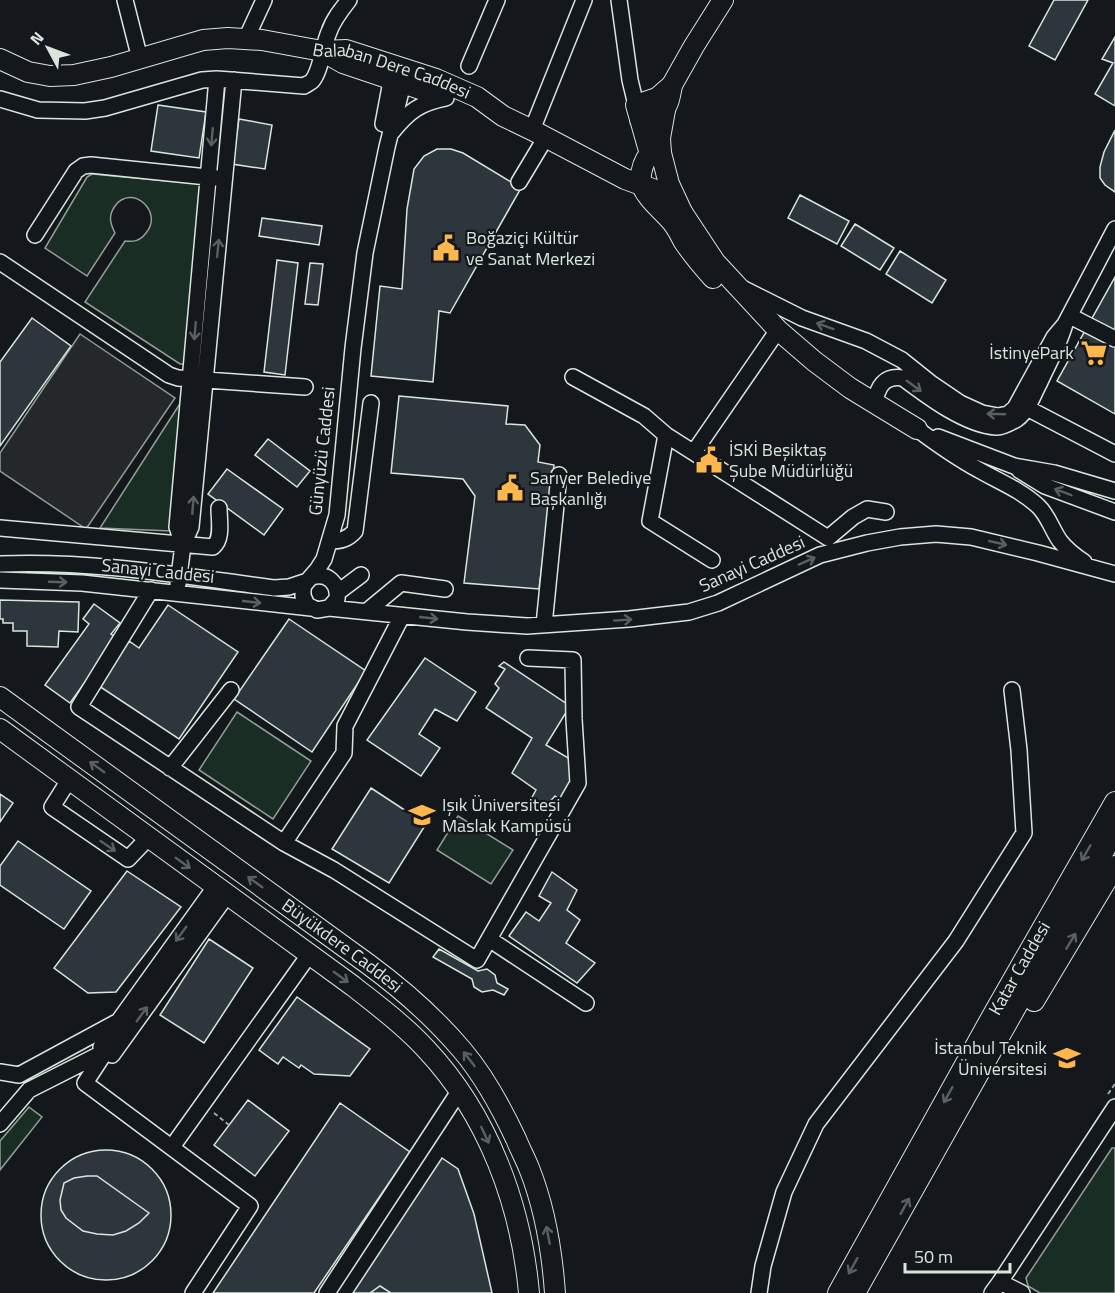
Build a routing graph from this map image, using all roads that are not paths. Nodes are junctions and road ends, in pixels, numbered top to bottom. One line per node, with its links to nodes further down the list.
1 (125, 0): 11 (street)
2 (264, 0): 8 (street)
3 (349, 0): 9 (street)
4 (497, 0): 12 (street)
5 (584, 0): 23 (street)
6 (619, 0): 20 (street)
7 (723, 0): 16 (main road)
8 (246, 39): 9 (main road, Balaban Dere Caddesi); 11 (main road, Balaban Dere Caddesi)
9 (322, 51): 13 (main road, Balaban Dere Caddesi); 15 (street)
10 (0, 59): 11 (main road, Balaban Dere Caddesi)
11 (140, 59)
12 (469, 66)
13 (399, 74): 17 (main road, Balaban Dere Caddesi); 21 (main road, Balaban Dere Caddesi); 22 (street, Günyüzü Caddesi); 54 (street, Günyüzü Caddesi)
14 (217, 79): 15 (street); 18 (street); 25 (street, one-way to 25)
15 (234, 80): 26 (street)
16 (672, 85): 19 (main road); 20 (main road)
17 (446, 98): 21 (main road, Balaban Dere Caddesi); 22 (street)
18 (0, 99)
19 (665, 110): 20 (main road); 24 (main road)
20 (638, 112): 24 (main road)
21 (504, 116): 23 (main road, Balaban Dere Caddesi)
22 (390, 134): 54 (street, Günyüzü Caddesi)
23 (539, 134): 27 (street); 28 (main road, Balaban Dere Caddesi)
24 (658, 158): 28 (main road); 29 (main road)
25 (208, 178): 26 (street); 31 (street); 38 (street, one-way to 38)
26 (225, 179): 38 (street, one-way to 26)
27 (519, 182)
28 (642, 186): 29 (main road, Balaban Dere Caddesi); 35 (main road)
29 (682, 212): 33 (main road)
30 (1115, 229): 34 (street)
31 (35, 235)
32 (0, 262): 38 (street)
33 (735, 284): 34 (street, one-way to 33); 35 (main road)
34 (1068, 320): 36 (street); 42 (street)
35 (778, 330): 41 (main road); 45 (street)
36 (1115, 339)
37 (573, 377): 44 (street)
38 (198, 379): 39 (street); 55 (street)
39 (305, 387)
40 (371, 403): 54 (street)
41 (875, 404): 42 (street, one-way to 42); 43 (main road)
42 (1027, 408): 46 (street)
43 (917, 429): 47 (street); 59 (street)
44 (666, 435): 45 (street); 56 (street)
45 (694, 452): 51 (street)
46 (1115, 454)
47 (1014, 466): 49 (street); 52 (street, one-way to 47)
48 (559, 475): 73 (street)
49 (1115, 490)
50 (219, 508): 55 (street)
51 (886, 512)
52 (1114, 512)
53 (0, 528): 55 (street)
54 (330, 541): 63 (street); 65 (street)
55 (183, 545): 61 (street)
56 (712, 560)
57 (0, 564): 61 (street, Sanayi Caddesi)
58 (1115, 567): 59 (street)
59 (1091, 568): 60 (street, Sanayi Caddesi); 73 (street, Sanayi Caddesi, one-way to 59)
60 (1115, 574)
61 (179, 575): 63 (street, Sanayi Caddesi); 68 (street)
62 (361, 575): 65 (street)
63 (309, 579): 65 (street); 69 (street)
64 (0, 580): 67 (street, Sanayi Caddesi, one-way to 67)
65 (336, 587): 70 (street)
66 (446, 589): 71 (street)
67 (151, 590): 68 (street, Sanayi Caddesi); 79 (street)
68 (176, 593): 69 (street, Sanayi Caddesi, one-way to 69)
69 (311, 608): 70 (street)
70 (329, 608): 71 (street, Sanayi Caddesi)
71 (366, 612): 72 (street, Sanayi Caddesi)
72 (402, 616): 73 (street, Sanayi Caddesi, one-way to 73); 84 (street)
73 (544, 625)
74 (528, 658): 87 (street)
75 (231, 690): 79 (street)
76 (1012, 690): 104 (street)
77 (0, 697): 103 (main road, Büyükdere Caddesi, one-way to 77)
78 (0, 729): 80 (main road, Büyükdere Caddesi)
79 (170, 768): 84 (street)
80 (69, 780): 83 (main road, Büyükdere Caddesi); 83 (street, one-way to 83)
81 (1115, 802): 105 (main road, Katar Caddesi, one-way to 105)
82 (1115, 831): 92 (main road)
83 (148, 838): 86 (main road, Büyükdere Caddesi, one-way to 86)
84 (284, 843): 87 (street)
85 (1115, 866): 92 (main road, one-way to 85)
86 (221, 891): 88 (main road, Büyükdere Caddesi); 90 (street, one-way to 90); 91 (street, one-way to 86)
87 (489, 939): 89 (street)
88 (309, 955): 94 (main road, Büyükdere Caddesi, one-way to 94); 98 (street)
89 (586, 1003)
90 (118, 1022): 91 (street); 93 (street)
91 (106, 1051): 96 (street); 98 (street)
92 (988, 1056): 106 (main road, one-way to 92)
93 (0, 1072)
94 (460, 1090): 101 (street); 102 (main road, Büyükdere Caddesi, one-way to 102)
95 (1115, 1107): 97 (street)
96 (0, 1124)
97 (1110, 1127): 99 (street)
98 (172, 1147): 100 (street)
99 (996, 1288): 107 (street)
100 (193, 1293)
101 (327, 1293)
102 (529, 1293)
103 (555, 1293)
104 (759, 1293)
105 (838, 1293)
106 (855, 1293)
107 (1022, 1293)

